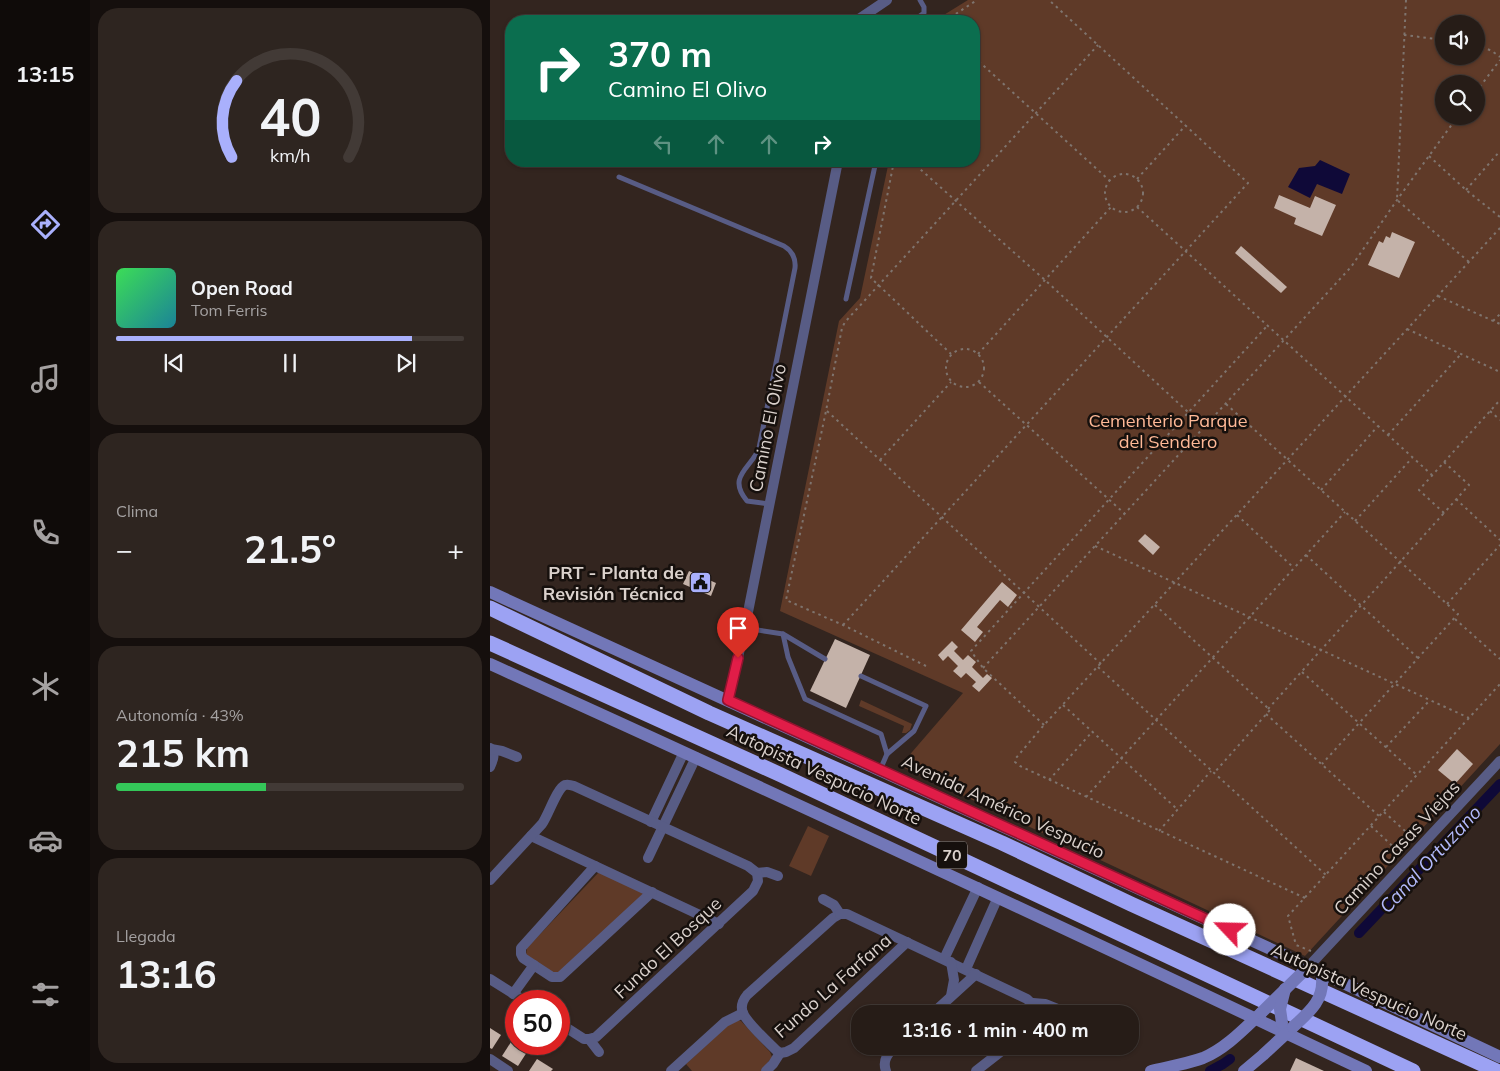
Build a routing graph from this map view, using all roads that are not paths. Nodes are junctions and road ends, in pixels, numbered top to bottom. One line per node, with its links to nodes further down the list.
1 (887, 0): 3 (street)
2 (920, 0): 4 (lane)
3 (865, 15)
4 (920, 15)
5 (837, 167): 9 (street, Camino El Olivo)
6 (875, 167): 8 (lane)
7 (619, 177): 9 (lane)
8 (846, 299)
9 (770, 504): 12 (street, Camino El Olivo)
10 (490, 592): 18 (main road, Avenida Américo Vespucio)
11 (490, 608): 77 (highway, Autopista Vespucio Norte / 70)
12 (745, 628): 13 (lane); 18 (street, Camino El Olivo)
13 (783, 634): 15 (lane); 21 (lane)
14 (490, 643): 76 (highway, Autopista Vespucio Norte / 70)
15 (825, 660)
16 (490, 664): 20 (main road)
17 (860, 676): 21 (lane)
18 (728, 700): 26 (main road, Avenida Américo Vespucio)
19 (491, 750): 22 (street); 25 (street)
20 (684, 752): 23 (main road); 27 (street)
21 (887, 754): 26 (lane)
22 (517, 757)
23 (696, 757): 28 (street); 37 (main road)
24 (1500, 761): 45 (street, Camino Casas Viejas)
25 (490, 767)
26 (880, 770): 45 (main road, Avenida Américo Vespucio)
27 (666, 789): 28 (street); 29 (street)
28 (679, 795): 30 (street)
29 (651, 822): 30 (street); 31 (street)
30 (663, 828): 32 (street); 34 (street)
31 (531, 836): 33 (street); 36 (street)
32 (648, 858)
33 (595, 866): 38 (street); 46 (street)
34 (757, 873): 35 (street); 42 (street, Fundo El Bosque)
35 (778, 876)
36 (490, 880)
37 (978, 887): 39 (main road); 44 (street)
38 (652, 892): 42 (street); 46 (street)
39 (998, 897): 47 (street); 58 (main road)
40 (824, 899): 41 (street)
41 (840, 914): 43 (street); 57 (street)
42 (719, 924): 61 (street, Fundo El Bosque)
43 (907, 942): 44 (street); 63 (street, Fundo La Farfana)
44 (948, 961): 47 (street); 54 (street)
45 (1312, 962): 49 (main road, Avenida Américo Vespucio); 51 (main road, bridge)
46 (534, 965): 53 (street)
47 (966, 969): 48 (street)
48 (976, 974): 54 (street); 56 (street)
49 (1321, 975): 59 (main road, bridge); 66 (main road, Avenida Américo Vespucio)
50 (490, 979): 52 (street)
51 (1285, 989): 58 (main road, bridge); 59 (main road, bridge)
52 (507, 990)
53 (516, 990)
54 (951, 996): 55 (street)
55 (942, 1005)
56 (1032, 1005)
57 (743, 1013): 63 (street, Fundo La Farfana); 69 (street)
58 (1258, 1015): 59 (main road); 73 (main road)
59 (1287, 1028): 74 (main road); 75 (main road)
60 (570, 1030): 61 (street)
61 (589, 1040): 62 (street)
62 (599, 1052)
63 (780, 1053): 70 (street, Fundo La Farfana)
64 (888, 1055): 71 (street)
65 (996, 1055): 72 (street)
66 (1500, 1057)
67 (490, 1059): 68 (street)
68 (505, 1070)
69 (671, 1071)
70 (766, 1071)
71 (886, 1071)
72 (976, 1071)
73 (1151, 1071)
74 (1244, 1071)
75 (1366, 1071)
76 (1413, 1071)
77 (1497, 1071)

